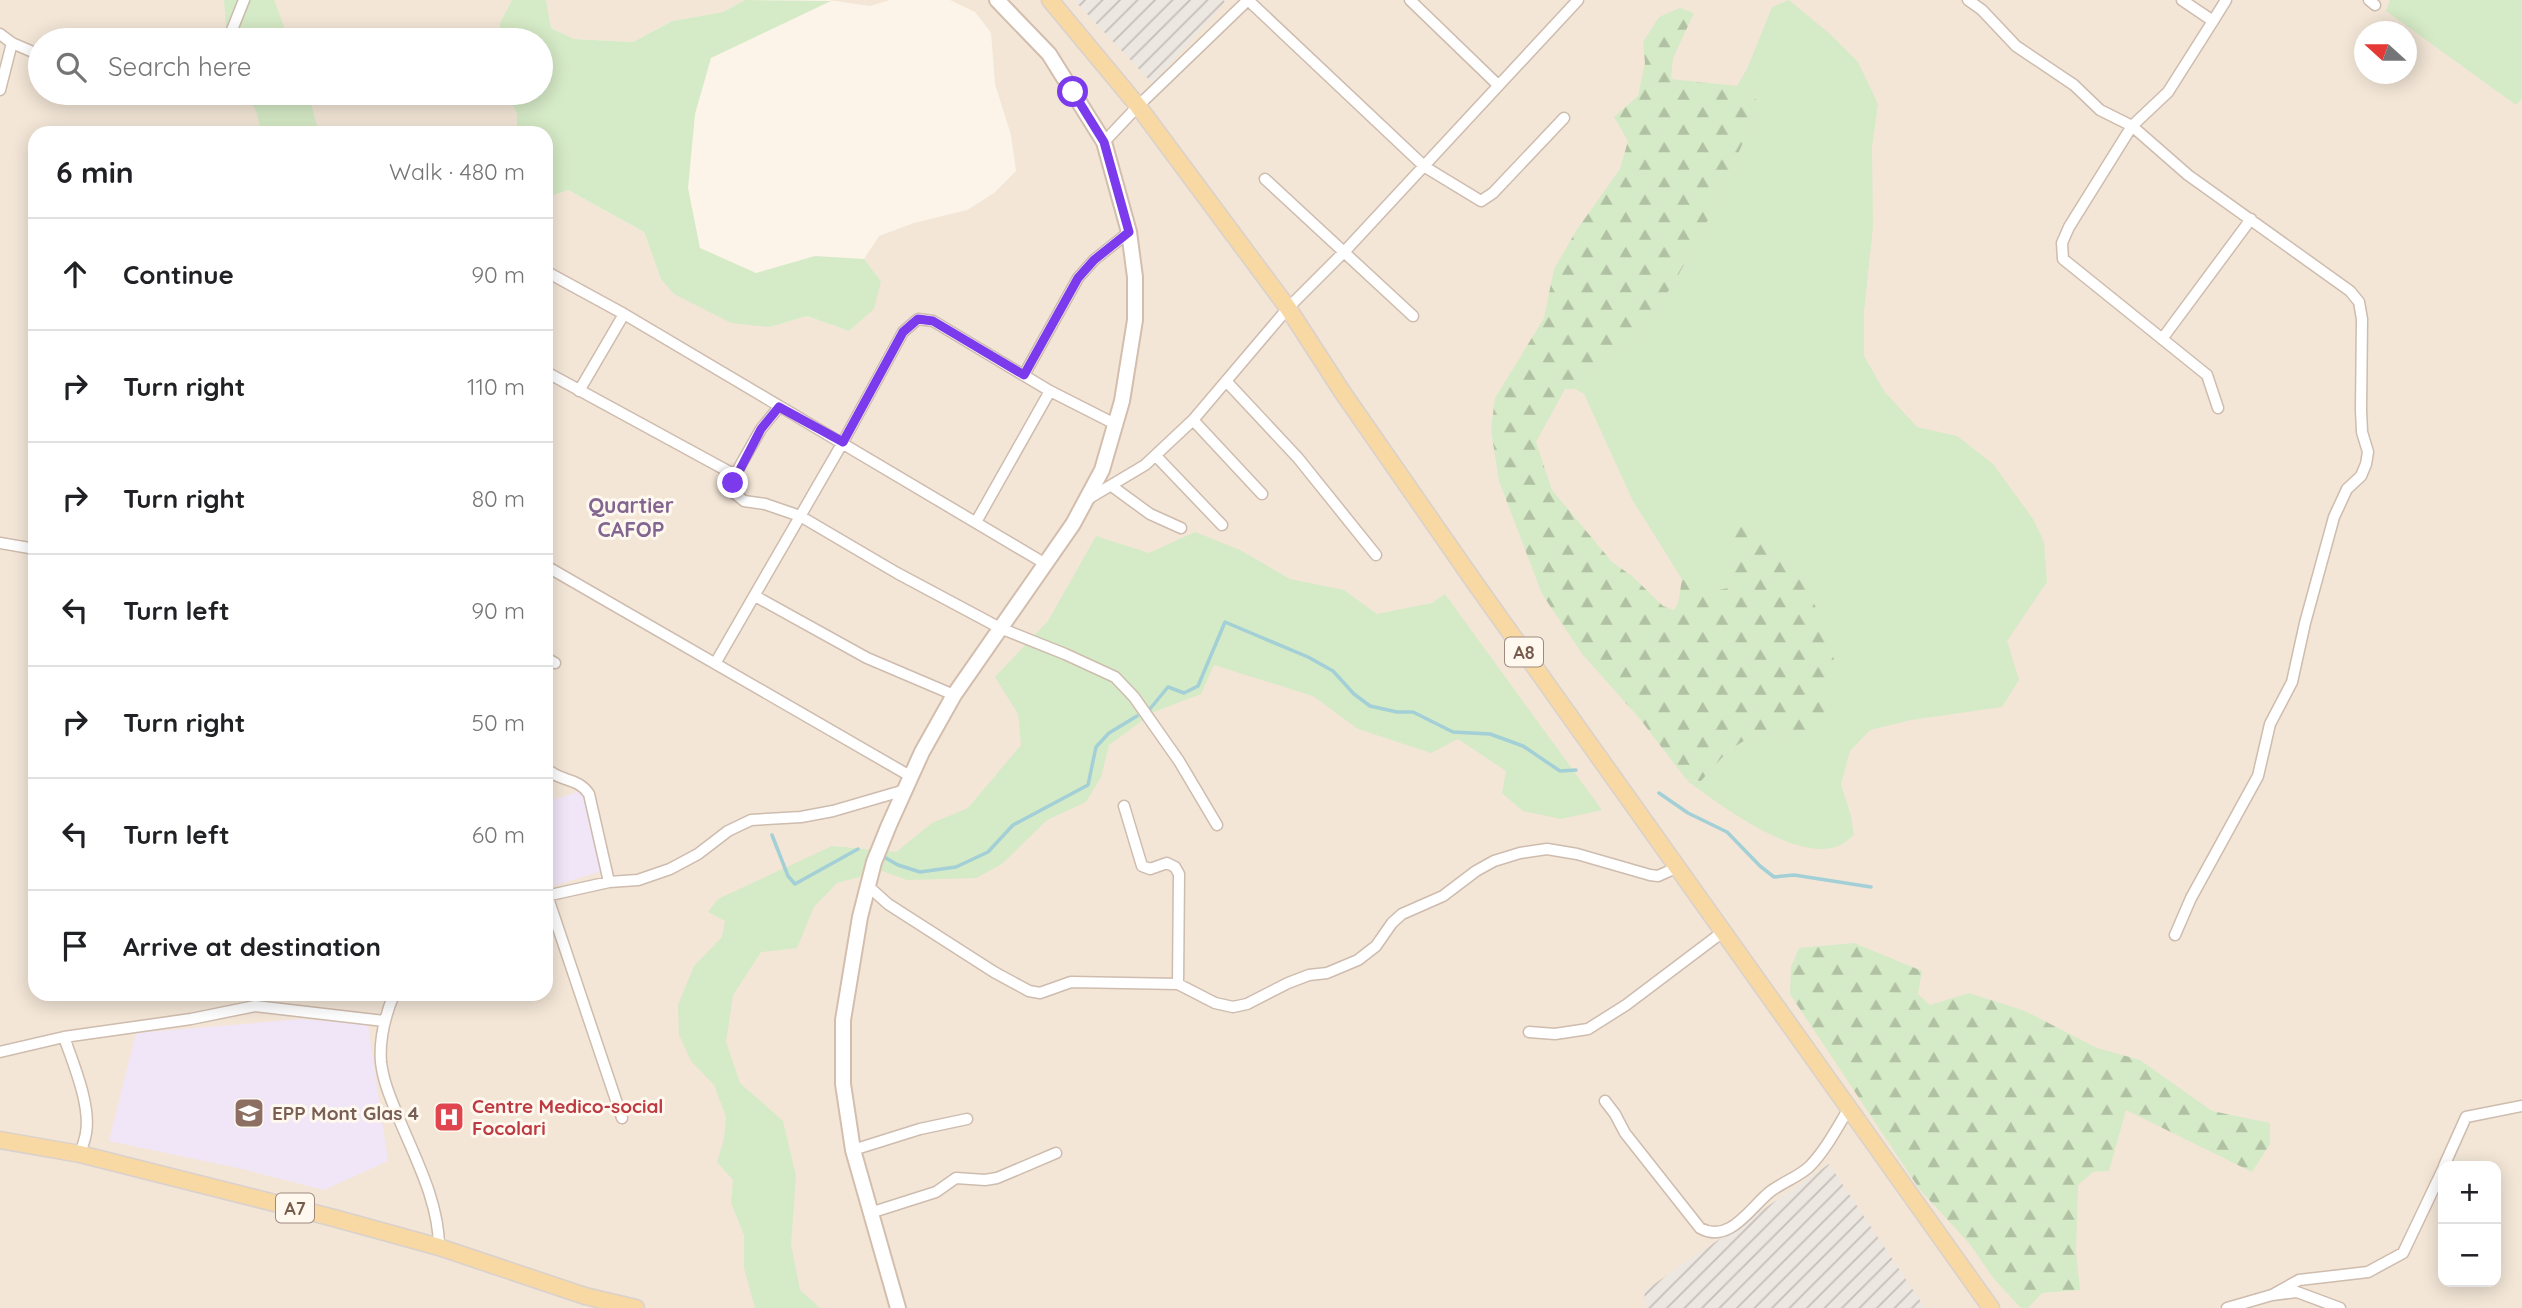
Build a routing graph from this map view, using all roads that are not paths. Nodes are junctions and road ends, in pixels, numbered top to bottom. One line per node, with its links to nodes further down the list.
1 (244, 0): 11 (street)
2 (997, 0): 20 (street)
3 (1050, 0): 17 (main road, A8)
4 (1248, 0): 17 (street); 21 (street)
5 (1410, 0): 15 (street)
6 (1578, 0): 15 (street)
7 (1968, 0): 19 (street)
8 (2182, 0): 10 (street)
9 (2226, 0): 10 (street)
10 (2213, 21): 19 (street)
11 (233, 28)
12 (0, 34): 13 (street)
13 (12, 44): 14 (street); 16 (street)
14 (28, 50)
15 (1498, 85): 21 (street)
16 (0, 90)
17 (1138, 106): 20 (street); 27 (main road, A8)
18 (1564, 118): 21 (street)
19 (2132, 126): 23 (street); 30 (street)
20 (1104, 142): 24 (street)
21 (1425, 167): 25 (street)
22 (1265, 179): 25 (street)
23 (2251, 219): 30 (street); 69 (street)
24 (1129, 232): 31 (street); 39 (street)
25 (1345, 251): 27 (street); 29 (street)
26 (553, 275): 28 (street)
27 (1287, 308): 33 (street); 63 (main road, A8)
28 (624, 314): 34 (street); 36 (street)
29 (1413, 316)
30 (2162, 339): 37 (street)
31 (1024, 375): 35 (street); 40 (street)
32 (553, 376): 34 (street)
33 (1226, 381): 38 (street); 52 (street)
34 (579, 391): 42 (street)
35 (1050, 391): 39 (street); 47 (street)
36 (779, 407): 40 (street); 42 (street)
37 (2218, 408)
38 (1193, 420): 41 (street); 44 (street)
39 (1117, 425): 45 (street)
40 (843, 442): 46 (street); 47 (street)
41 (1156, 456): 43 (street); 48 (street)
42 (735, 475): 46 (street)
43 (1113, 486): 45 (street); 49 (street)
44 (1262, 494)
45 (1088, 499): 53 (street)
46 (800, 516): 55 (street); 56 (street)
47 (976, 522): 53 (street)
48 (1222, 525)
49 (1181, 528)
50 (0, 542): 51 (street)
51 (28, 548)
52 (1376, 555)
53 (1044, 564): 56 (street)
54 (553, 570): 57 (street)
55 (755, 596): 57 (street); 58 (street)
56 (1000, 628): 58 (street); 62 (street)
57 (716, 662): 60 (street)
58 (954, 695): 60 (street)
59 (553, 773): 64 (street)
60 (907, 783): 64 (street); 65 (street)
61 (1124, 806): 70 (street)
62 (1217, 825)
63 (1678, 867): 68 (main road, A8); 70 (street)
64 (609, 882): 66 (street)
65 (868, 886): 70 (street); 82 (street)
66 (553, 895)
67 (553, 914): 79 (street)
68 (1724, 931): 73 (street); 78 (main road, A8)
69 (2175, 935)
70 (1178, 984)
71 (391, 1001): 72 (street)
72 (384, 1021): 74 (street); 88 (street)
73 (1530, 1032)
74 (64, 1037): 75 (street); 84 (street)
75 (0, 1052)
76 (1605, 1101): 78 (street)
77 (2522, 1106): 85 (street)
78 (1849, 1108): 94 (main road, A8)
79 (622, 1118)
80 (967, 1119): 82 (street)
81 (0, 1140): 84 (main road, A7)
82 (853, 1150): 87 (street)
83 (1056, 1153): 87 (street)
84 (80, 1154): 88 (main road, A7)
85 (2447, 1161)
86 (2438, 1180): 89 (street)
87 (870, 1213): 93 (street)
88 (439, 1247): 90 (main road, A7)
89 (2272, 1295): 95 (street); 96 (street)
90 (585, 1296): 91 (main road, A7); 92 (main road, A7)
91 (607, 1308)
92 (636, 1308)
93 (898, 1308)
94 (1992, 1308)
95 (2227, 1308)
96 (2340, 1308)

